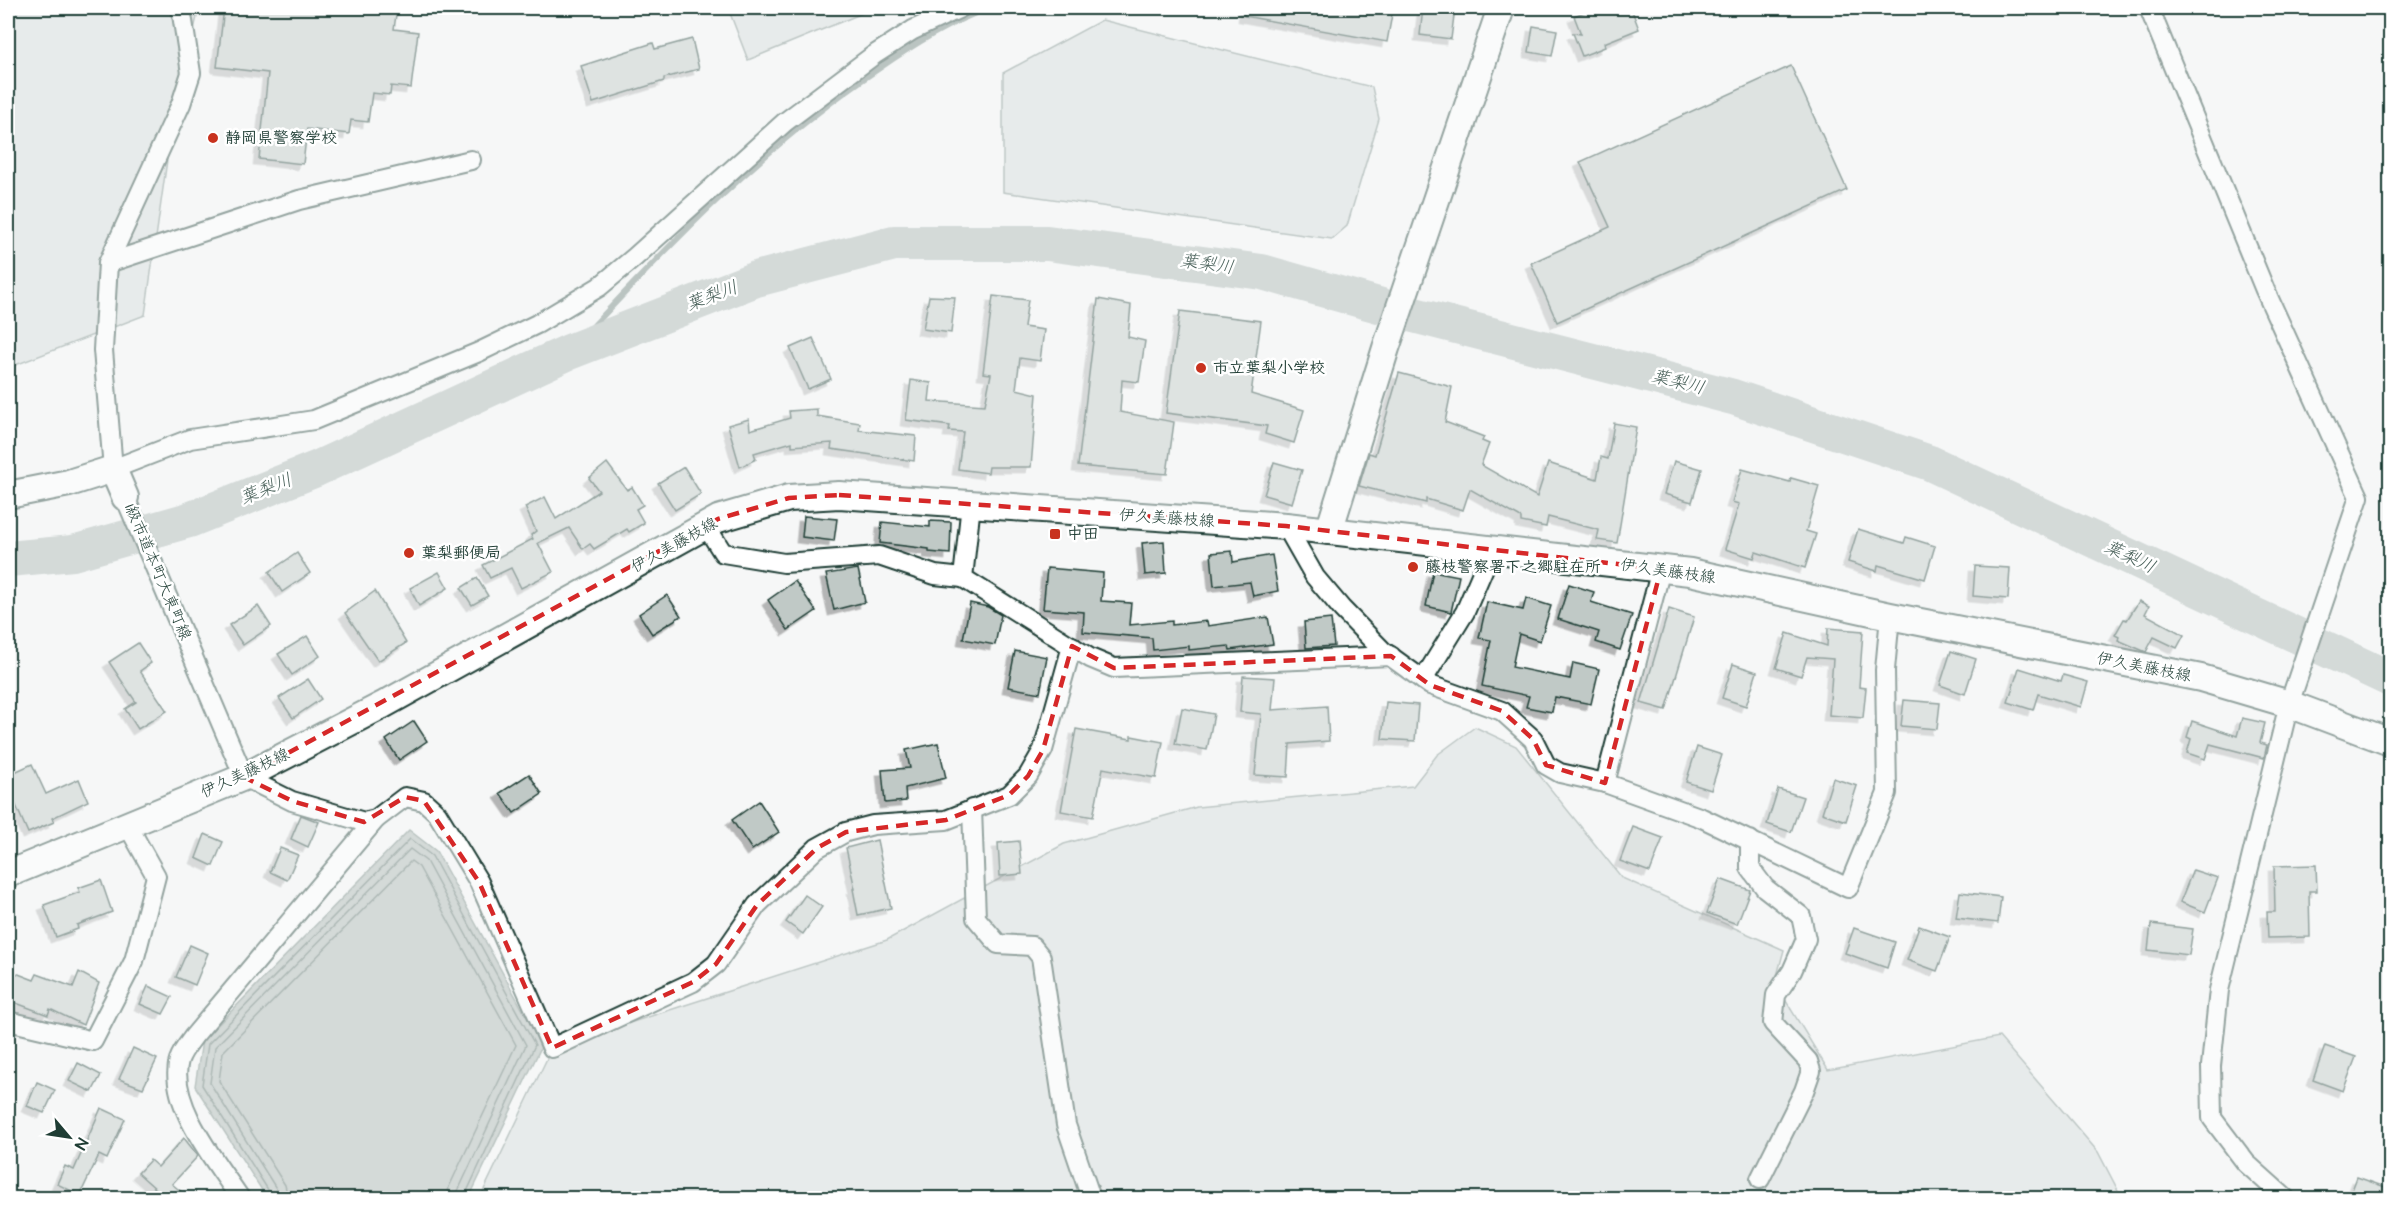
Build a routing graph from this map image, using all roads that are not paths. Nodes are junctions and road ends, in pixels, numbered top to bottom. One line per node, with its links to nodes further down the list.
1 (181, 8): 6 (street)
2 (960, 8): 7 (street)
3 (1502, 8): 13 (main road)
4 (2149, 8): 21 (street)
5 (471, 160): 6 (street)
6 (108, 263): 7 (street)
7 (113, 469): 8 (main road); 9 (main road, 1級市道本町大東町線)
8 (8, 495)
9 (125, 497): 23 (street, 1級市道本町大東町線)
10 (971, 504): 11 (main road, 伊久美藤枝線); 12 (main road, 伊久美藤枝線); 16 (street)
11 (706, 526): 16 (street); 23 (main road, 伊久美藤枝線)
12 (1286, 526): 13 (main road, 伊久美藤枝線); 19 (street)
13 (1329, 531): 14 (main road, 伊久美藤枝線)
14 (1492, 549): 15 (main road, 伊久美藤枝線); 20 (street)
15 (1661, 569): 17 (main road, 伊久美藤枝線); 24 (street)
16 (963, 578): 18 (street)
17 (1890, 616): 21 (main road, 伊久美藤枝線); 28 (street)
18 (1072, 646): 19 (street); 25 (street)
19 (1391, 656): 20 (street)
20 (1423, 680): 24 (street)
21 (2292, 695): 22 (main road, 伊久美藤枝線); 34 (street)
22 (2391, 742)
23 (244, 777): 26 (street); 27 (main road, 伊久美藤枝線)
24 (1605, 783): 28 (street)
25 (972, 809): 26 (street); 33 (street)
26 (376, 819): 32 (street)
27 (127, 824): 29 (main road, 伊久美藤枝線); 30 (street)
28 (1749, 840): 31 (street)
29 (8, 874)
30 (8, 1022)
31 (1760, 1179)
32 (240, 1198)
33 (1091, 1198)
34 (2285, 1198)

